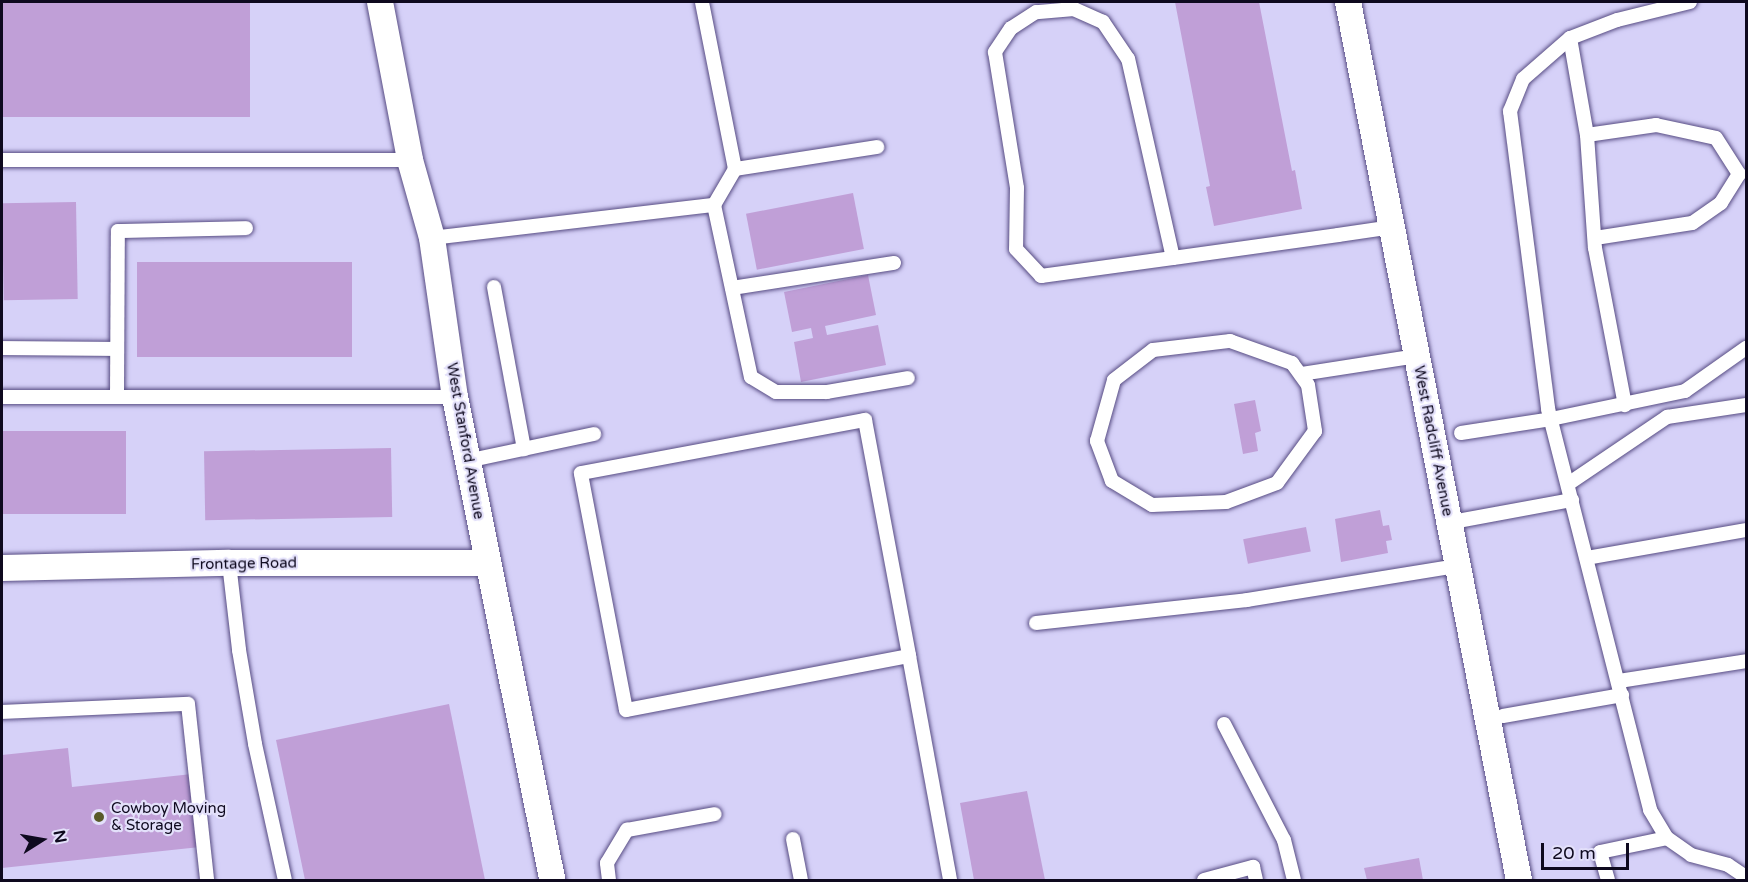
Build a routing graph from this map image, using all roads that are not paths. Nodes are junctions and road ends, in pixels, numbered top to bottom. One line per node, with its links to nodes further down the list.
1 (380, 2): 9 (street, West Stanford Avenue)
2 (702, 2): 10 (lane)
3 (1348, 2): 12 (street, West Radcliff Avenue)
4 (1690, 2): 5 (lane)
5 (1570, 38): 6 (lane); 31 (lane)
6 (1587, 135): 15 (lane); 15 (lane)
7 (877, 147): 10 (lane)
8 (2, 159): 9 (lane)
9 (410, 160): 14 (street, West Stanford Avenue)
10 (735, 169): 11 (lane)
11 (714, 205): 14 (lane); 19 (lane)
12 (1392, 227): 16 (lane); 23 (street, West Radcliff Avenue)
13 (246, 228): 22 (lane)
14 (432, 238): 28 (street, West Stanford Avenue)
15 (1595, 238): 29 (lane)
16 (1173, 258): 16 (lane)
17 (894, 263): 19 (lane)
18 (494, 287): 34 (lane)
19 (732, 288): 25 (lane)
20 (2, 348): 22 (lane)
21 (1746, 348): 29 (lane)
22 (117, 349): 27 (lane)
23 (1417, 356): 24 (lane); 43 (street, West Radcliff Avenue)
24 (1300, 374): 24 (lane)
25 (908, 378)
26 (2, 397): 27 (lane)
27 (117, 397): 28 (lane)
28 (455, 398): 35 (street, West Stanford Avenue)
29 (1625, 405): 31 (lane)
30 (1746, 405): 36 (lane)
31 (1551, 419): 32 (lane); 36 (lane)
32 (1461, 433)
33 (594, 434): 34 (lane)
34 (524, 449): 35 (lane)
35 (467, 461): 41 (street, West Stanford Avenue)
36 (1568, 484): 37 (lane)
37 (1572, 500): 38 (lane); 40 (lane)
38 (1463, 520)
39 (1746, 530): 40 (lane)
40 (1587, 558): 48 (lane)
41 (487, 562): 42 (street, Frontage Road); 59 (street, West Stanford Avenue)
42 (229, 563): 44 (street, Frontage Road); 58 (lane)
43 (1458, 566): 45 (lane); 66 (street, West Radcliff Avenue)
44 (2, 568)
45 (1036, 623)
46 (909, 656): 46 (lane); 62 (lane)
47 (1746, 661): 48 (lane)
48 (1619, 681): 49 (lane)
49 (1622, 695): 51 (lane); 54 (lane)
50 (2, 712): 57 (lane)
51 (1503, 716)
52 (1224, 724): 65 (lane)
53 (715, 814): 60 (lane)
54 (1667, 838): 56 (lane); 67 (lane)
55 (793, 839): 61 (lane)
56 (1746, 877)
57 (207, 880)
58 (285, 880)
59 (552, 880)
60 (609, 880)
61 (801, 880)
62 (950, 880)
63 (1204, 880): 64 (lane)
64 (1256, 880)
65 (1294, 880)
66 (1519, 880)
67 (1608, 880)

